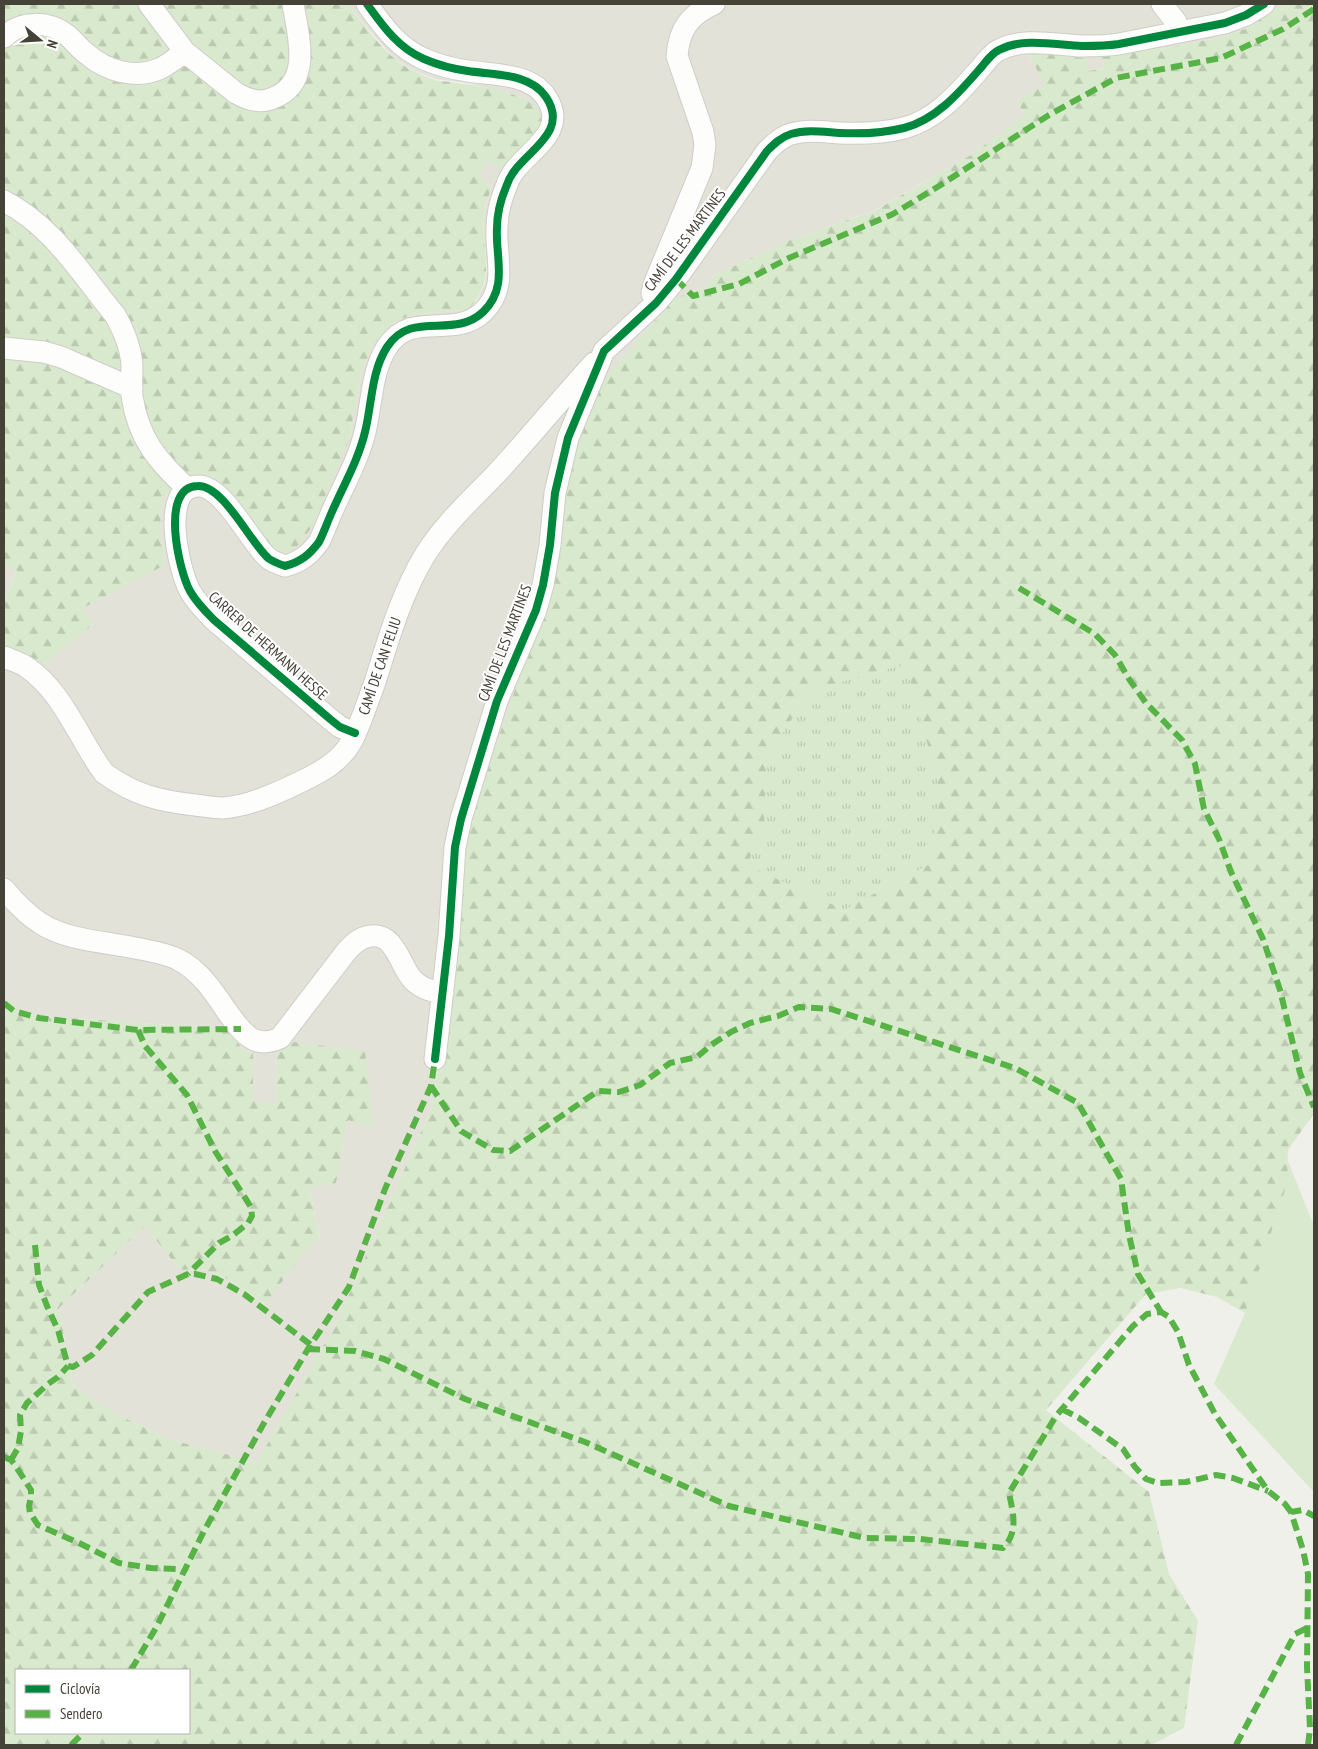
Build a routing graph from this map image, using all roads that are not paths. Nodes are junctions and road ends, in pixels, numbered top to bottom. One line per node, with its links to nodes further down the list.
1 (149, 4): 9 (street)
2 (293, 4): 9 (street)
3 (367, 4): 15 (street)
4 (714, 4): 11 (street)
5 (1162, 4): 7 (street)
6 (1264, 4): 7 (street, CAMÍ DE LES MARTINES)
7 (1178, 32): 11 (street, CAMÍ DE LES MARTINES)
8 (4, 37): 9 (street)
9 (185, 52)
10 (4, 201): 14 (street)
11 (656, 303): 13 (street, CAMÍ DE LES MARTINES)
12 (4, 348): 14 (street)
13 (604, 352): 17 (street, CAMÍ DE CAN FELIU); 19 (street, CAMÍ DE LES MARTINES)
14 (132, 388): 15 (street)
15 (188, 489): 17 (street, CARRER DE HERMANN HESSE)
16 (4, 656): 17 (street, CAMÍ DE CAN FELIU)
17 (355, 733)
18 (4, 889): 19 (street)
19 (443, 993): 20 (street, CAMÍ DE LES MARTINES)
20 (435, 1059)

